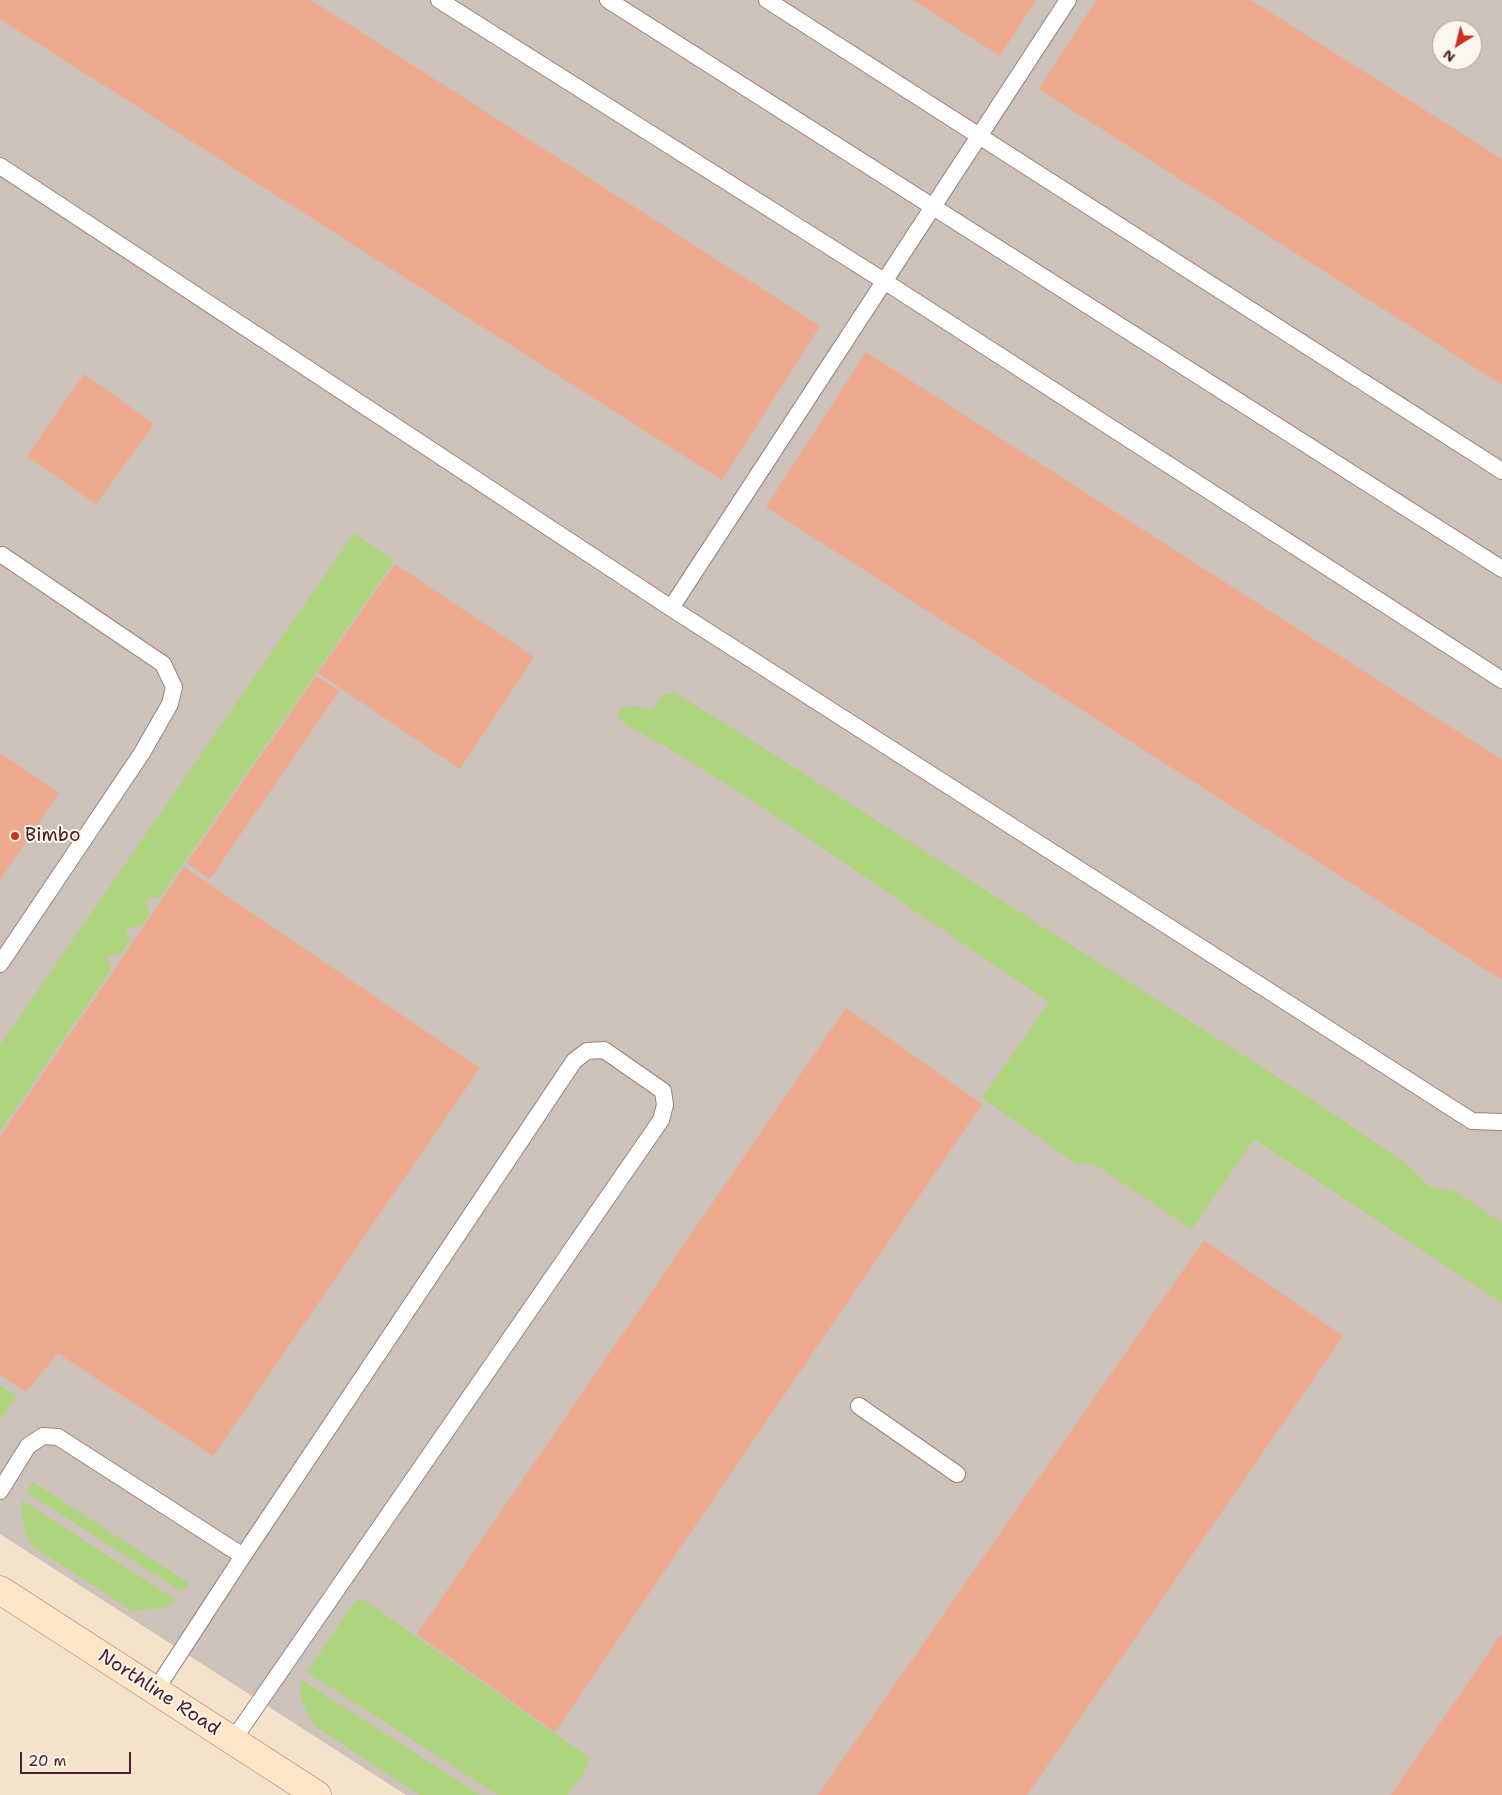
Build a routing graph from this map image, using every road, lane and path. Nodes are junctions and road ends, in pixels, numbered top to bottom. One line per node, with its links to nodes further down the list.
1 (439, 0): 8 (lane)
2 (608, 0): 7 (lane)
3 (767, 0): 5 (lane)
4 (1068, 0): 5 (lane)
5 (979, 136): 7 (lane); 9 (lane)
6 (0, 166): 12 (lane)
7 (932, 207): 8 (lane); 11 (lane)
8 (884, 281): 12 (lane); 13 (lane)
9 (1502, 471)
10 (2, 555): 14 (lane)
11 (1502, 569)
12 (671, 608): 15 (lane)
13 (1502, 680)
14 (0, 964)
15 (1502, 1122)
16 (859, 1406): 17 (lane)
17 (957, 1474)
18 (0, 1491): 19 (lane)
19 (243, 1556): 21 (lane); 22 (lane)
20 (0, 1590): 21 (main road, Northline Road)
21 (155, 1691): 22 (main road, Northline Road)
22 (233, 1740): 23 (main road, Northline Road)
23 (317, 1795)

